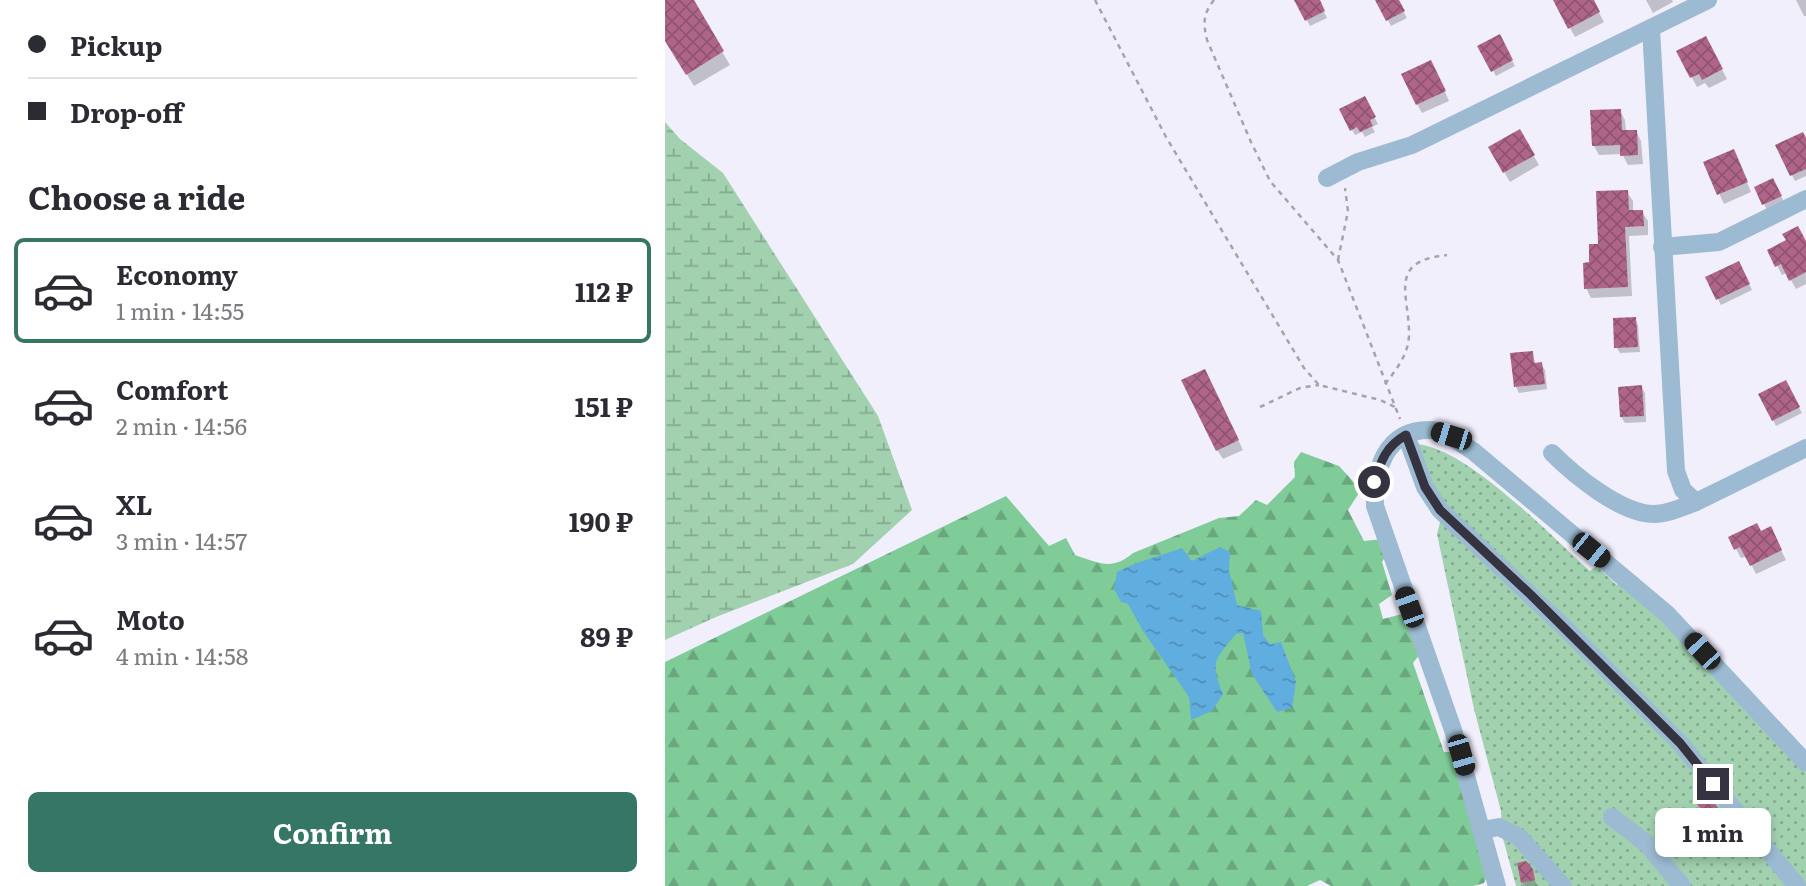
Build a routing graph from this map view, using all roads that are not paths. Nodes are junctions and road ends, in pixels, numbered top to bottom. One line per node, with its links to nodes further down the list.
1 (1708, 0): 2 (street)
2 (1651, 29): 3 (street); 5 (street)
3 (1332, 175)
4 (1806, 199): 5 (street)
5 (1662, 247): 9 (street)
6 (1406, 435): 10 (street); 12 (street); 16 (street)
7 (1806, 448): 9 (street)
8 (1552, 453): 9 (street)
9 (1696, 502)
10 (1806, 763)
11 (1612, 817): 15 (street)
12 (1483, 831): 13 (street); 14 (street)
13 (1497, 886)
14 (1563, 886)
15 (1682, 886)
16 (1797, 886)

